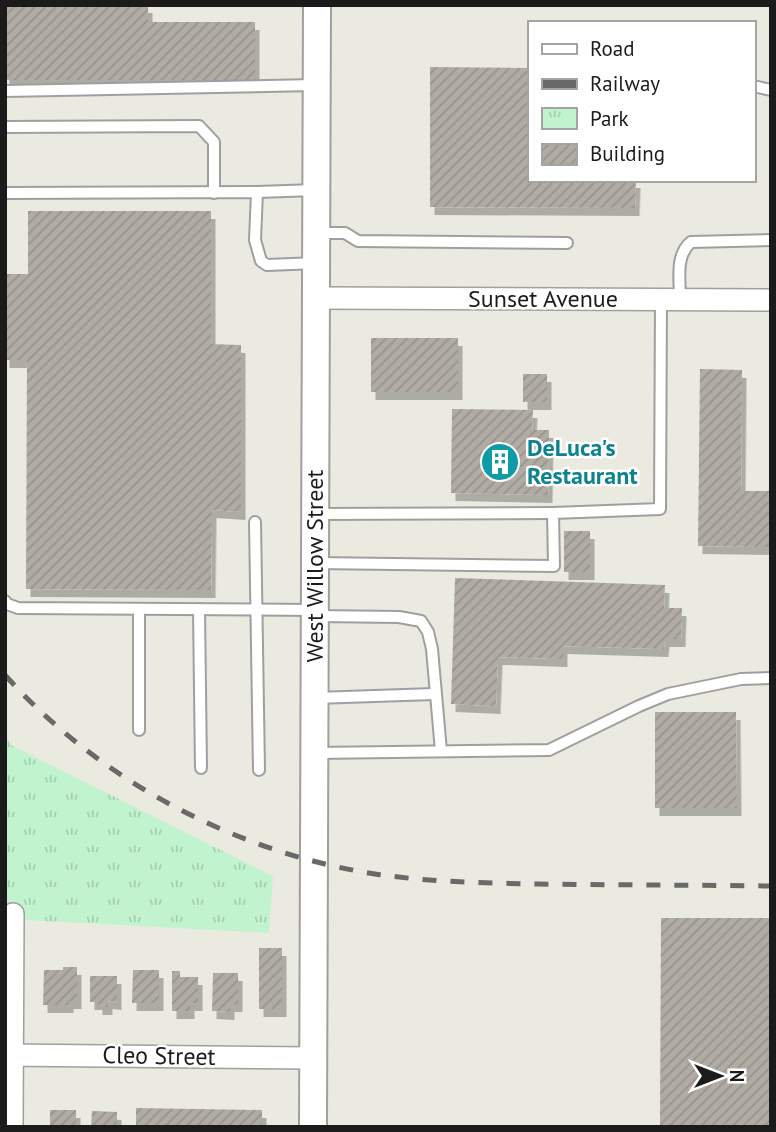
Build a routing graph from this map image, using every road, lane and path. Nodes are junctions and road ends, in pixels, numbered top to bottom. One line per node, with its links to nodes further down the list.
1 (317, 5): 2 (street, West Willow Street)
2 (316, 85): 3 (lane); 5 (street, West Willow Street)
3 (5, 92)
4 (5, 127): 8 (lane)
5 (316, 190): 6 (lane); 9 (street, West Willow Street)
6 (257, 192): 8 (lane); 12 (lane)
7 (5, 193): 8 (lane)
8 (214, 193)
9 (316, 233): 11 (lane); 12 (street, West Willow Street)
10 (771, 240): 14 (lane)
11 (567, 243)
12 (316, 263): 13 (street, West Willow Street)
13 (316, 298): 14 (street, Sunset Avenue); 17 (street, West Willow Street)
14 (671, 299): 15 (street, Sunset Avenue); 16 (lane)
15 (771, 300)
16 (553, 513): 17 (lane); 19 (lane)
17 (315, 514): 19 (street, West Willow Street)
18 (255, 522): 23 (lane)
19 (315, 563): 24 (street, West Willow Street)
20 (5, 601): 21 (lane)
21 (139, 609): 22 (lane); 28 (lane)
22 (199, 609): 23 (lane); 31 (lane)
23 (257, 610): 24 (lane); 32 (lane)
24 (315, 613): 26 (lane); 27 (street, West Willow Street)
25 (771, 678): 29 (lane)
26 (434, 694): 27 (lane); 29 (lane)
27 (314, 698): 30 (street, West Willow Street)
28 (139, 730)
29 (441, 751): 30 (lane)
30 (314, 753): 35 (street, West Willow Street)
31 (201, 768)
32 (258, 770)
33 (13, 914): 34 (street)
34 (9, 1055): 35 (street, Cleo Street); 36 (street)
35 (313, 1058): 37 (street, West Willow Street)
36 (12, 1127)
37 (313, 1127)

